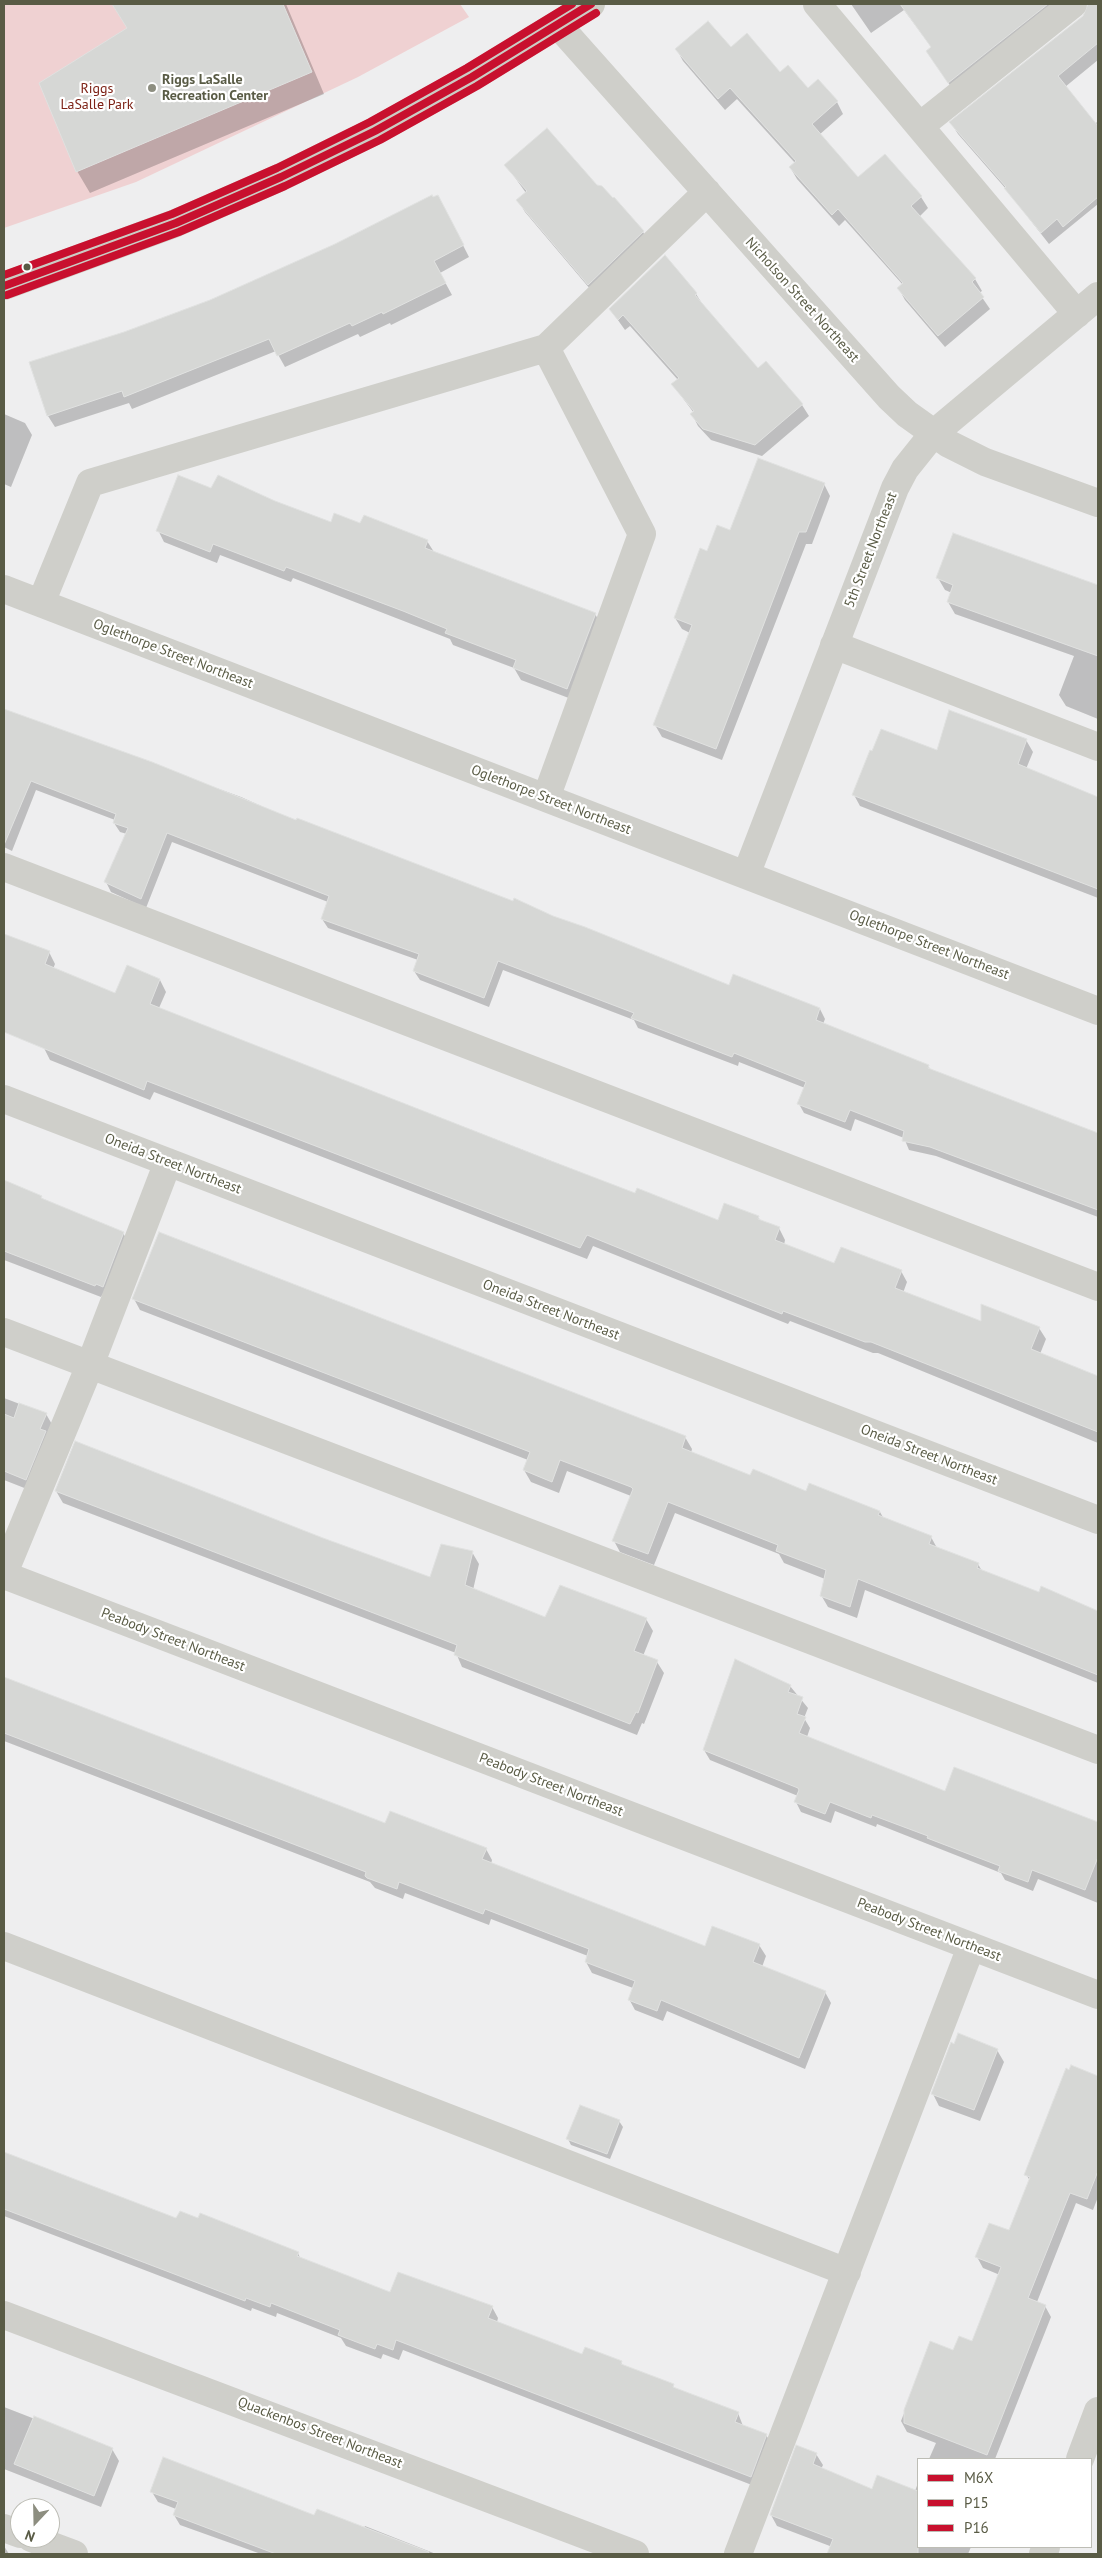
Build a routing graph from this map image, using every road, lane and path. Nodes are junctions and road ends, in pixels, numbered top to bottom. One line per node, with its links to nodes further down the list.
1 (591, 4): 4 (main road)
2 (817, 4): 5 (street)
3 (1073, 4): 5 (street)
4 (558, 25): 6 (street, Nicholson Street Northeast); 7 (main road)
5 (920, 126): 9 (street)
6 (707, 192): 10 (street); 11 (street, Nicholson Street Northeast)
7 (4, 286)
8 (1098, 296): 9 (street, 5th Street Northeast)
9 (1077, 314): 11 (street, 5th Street Northeast)
10 (546, 348): 14 (street); 17 (street)
11 (933, 434): 12 (street, Nicholson Street Northeast); 15 (street, 5th Street Northeast)
12 (1098, 503)
13 (4, 589): 14 (street, Oglethorpe Street Northeast)
14 (41, 603): 17 (street, Oglethorpe Street Northeast)
15 (834, 645): 16 (street); 19 (street, 5th Street Northeast)
16 (1098, 747)
17 (546, 798): 19 (street, Oglethorpe Street Northeast)
18 (4, 867): 23 (street)
19 (746, 875): 20 (street, Oglethorpe Street Northeast)
20 (1098, 1011)
21 (4, 1099): 22 (street, Oneida Street Northeast)
22 (168, 1162): 25 (street); 26 (street, Oneida Street Northeast)
23 (1098, 1287)
24 (4, 1332): 25 (street)
25 (90, 1365): 27 (street); 28 (street)
26 (1098, 1520)
27 (4, 1574): 30 (street, Peabody Street Northeast)
28 (1098, 1750)
29 (4, 1946): 32 (street)
30 (971, 1947): 31 (street, Peabody Street Northeast); 32 (street)
31 (1098, 1996)
32 (846, 2272): 39 (street)
33 (4, 2315): 38 (street, Quackenbos Street Northeast)
34 (1098, 2411): 35 (street)
35 (1080, 2458)
36 (58, 2548): 37 (street)
37 (74, 2554)
38 (635, 2554)
39 (738, 2554)

